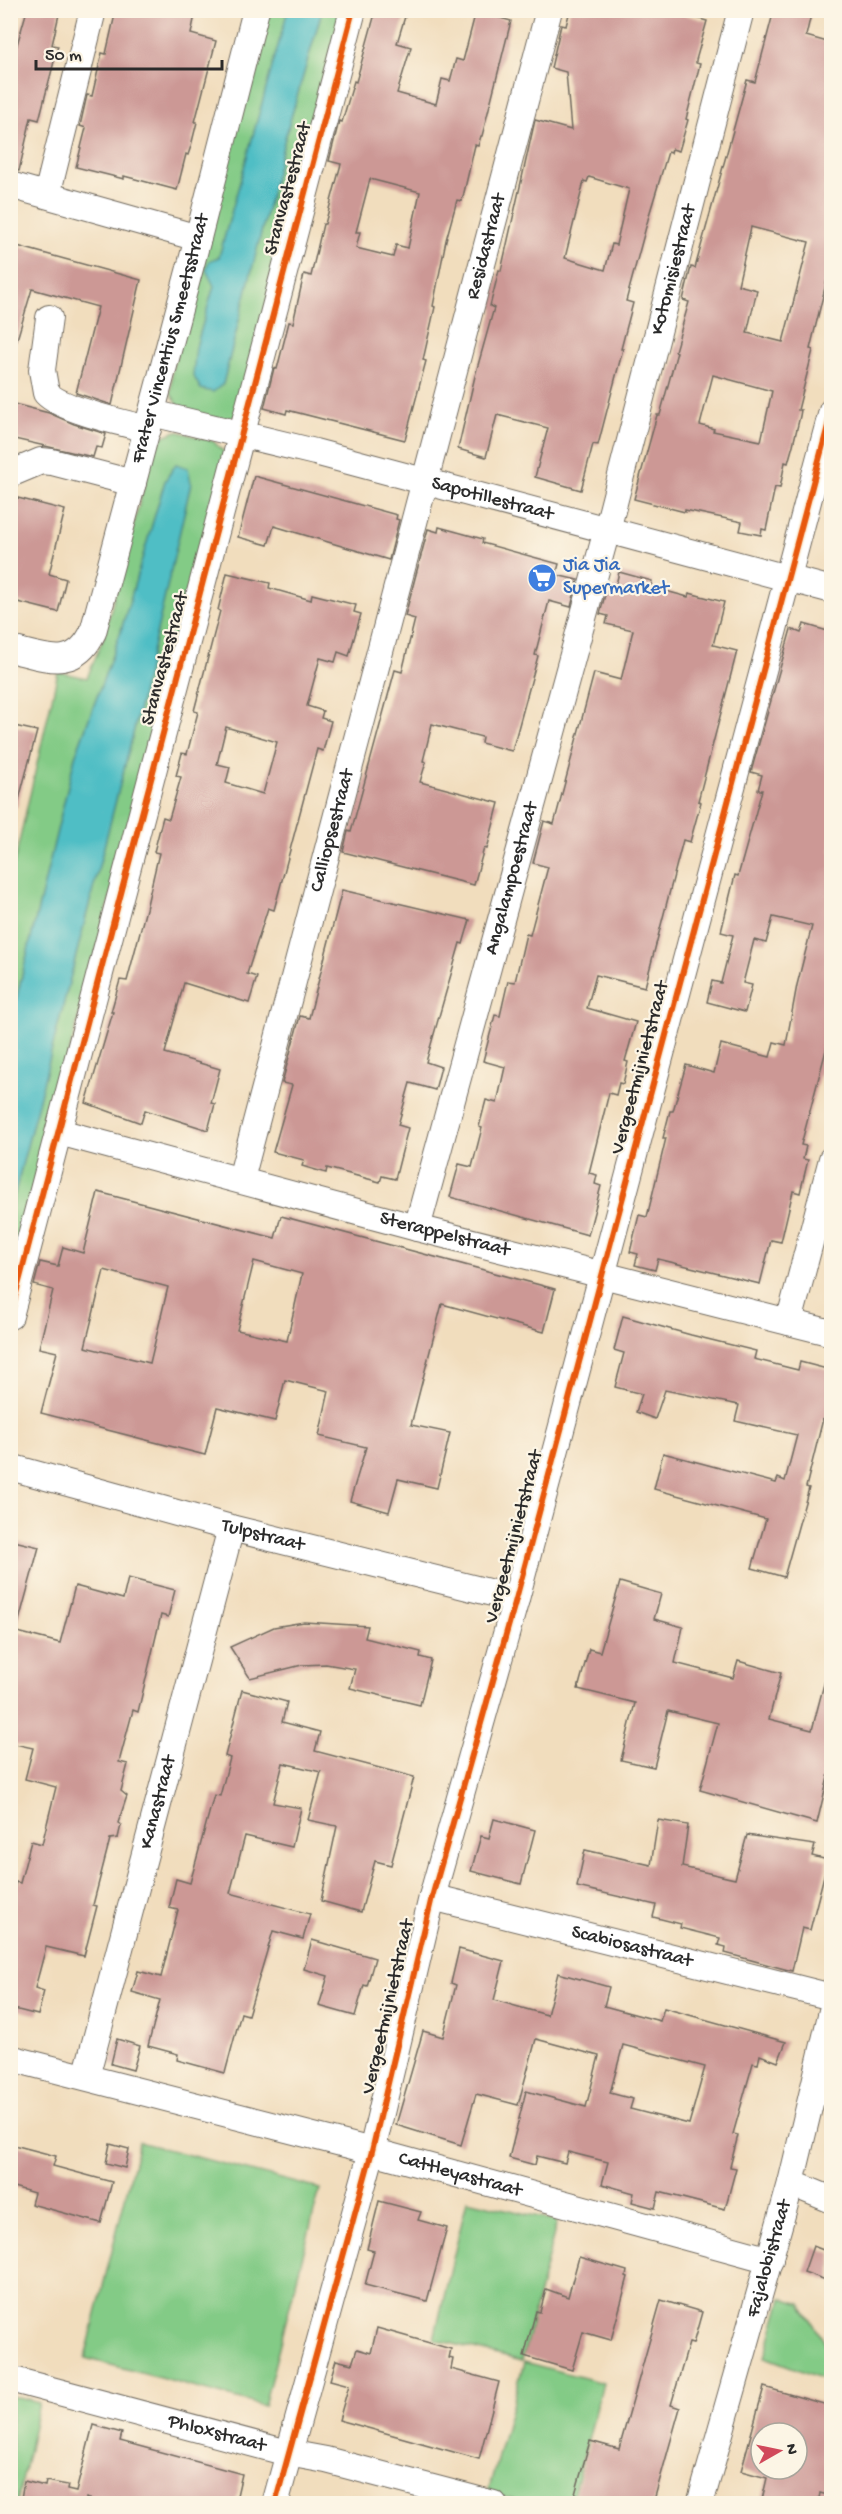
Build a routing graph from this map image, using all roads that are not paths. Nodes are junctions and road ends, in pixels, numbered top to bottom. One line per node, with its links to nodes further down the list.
1 (93, 10): 7 (street)
2 (256, 10): 8 (street, Frater Vincentius Smeetsstraat)
3 (354, 10): 12 (street, Stanvastestraat)
4 (549, 10): 15 (street, Residastraat)
5 (741, 10): 16 (street, Kotomisiestraat)
6 (10, 185): 7 (street)
7 (46, 195): 8 (street)
8 (198, 238): 11 (street, Frater Vincentius Smeetsstraat)
9 (49, 318): 11 (street, Sapotillestraat)
10 (831, 411): 17 (street, Vergeetmijnietstraat)
11 (150, 421): 12 (street, Sapotillestraat); 14 (street, Frater Vincentius Smeetsstraat)
12 (241, 434): 15 (street, Sapotillestraat); 20 (street, Stanvastestraat)
13 (10, 474): 14 (street)
14 (133, 483): 19 (street, Frater Vincentius Smeetsstraat)
15 (426, 483): 16 (street, Sapotillestraat); 22 (street, Calliopsestraat)
16 (607, 530): 17 (street, Sapotillestraat); 23 (street, Angalampoestraat)
17 (788, 579): 18 (street, Sapotillestraat); 24 (street, Vergeetmijnietstraat)
18 (831, 590)
19 (10, 649)
20 (59, 1132): 22 (street, Sterappelstraat); 25 (street, Stanvastestraat)
21 (831, 1158): 26 (street)
22 (241, 1179): 23 (street, Sterappelstraat)
23 (417, 1228): 24 (street, Sterappelstraat)
24 (602, 1276): 26 (street, Sterappelstraat); 30 (street, Vergeetmijnietstraat)
25 (10, 1316)
26 (789, 1322): 27 (street, Sterappelstraat)
27 (831, 1334)
28 (10, 1467): 29 (street, Tulpstraat)
29 (231, 1527): 30 (street, Tulpstraat); 35 (street, Kanastraat)
30 (516, 1599): 31 (street, Vergeetmijnietstraat)
31 (432, 1897): 32 (street, Scabiosastraat); 36 (street, Vergeetmijnietstraat)
32 (831, 1997)
33 (831, 2011): 37 (street, Fajalobistraat)
34 (10, 2058): 35 (street, Cattleyastraat)
35 (86, 2077): 36 (street, Cattleyastraat)
36 (372, 2151): 39 (street, Cattleyastraat); 41 (street, Vergeetmijnietstraat)
37 (791, 2183): 38 (street); 39 (street, Fajalobistraat)
38 (831, 2200)
39 (770, 2260): 44 (street, Fajalobistraat)
40 (10, 2379): 41 (street, Phloxstraat)
41 (288, 2453): 42 (street, Vergeetmijnietstraat); 43 (street, Phloxstraat)
42 (275, 2504)
43 (494, 2504)
44 (700, 2504)

